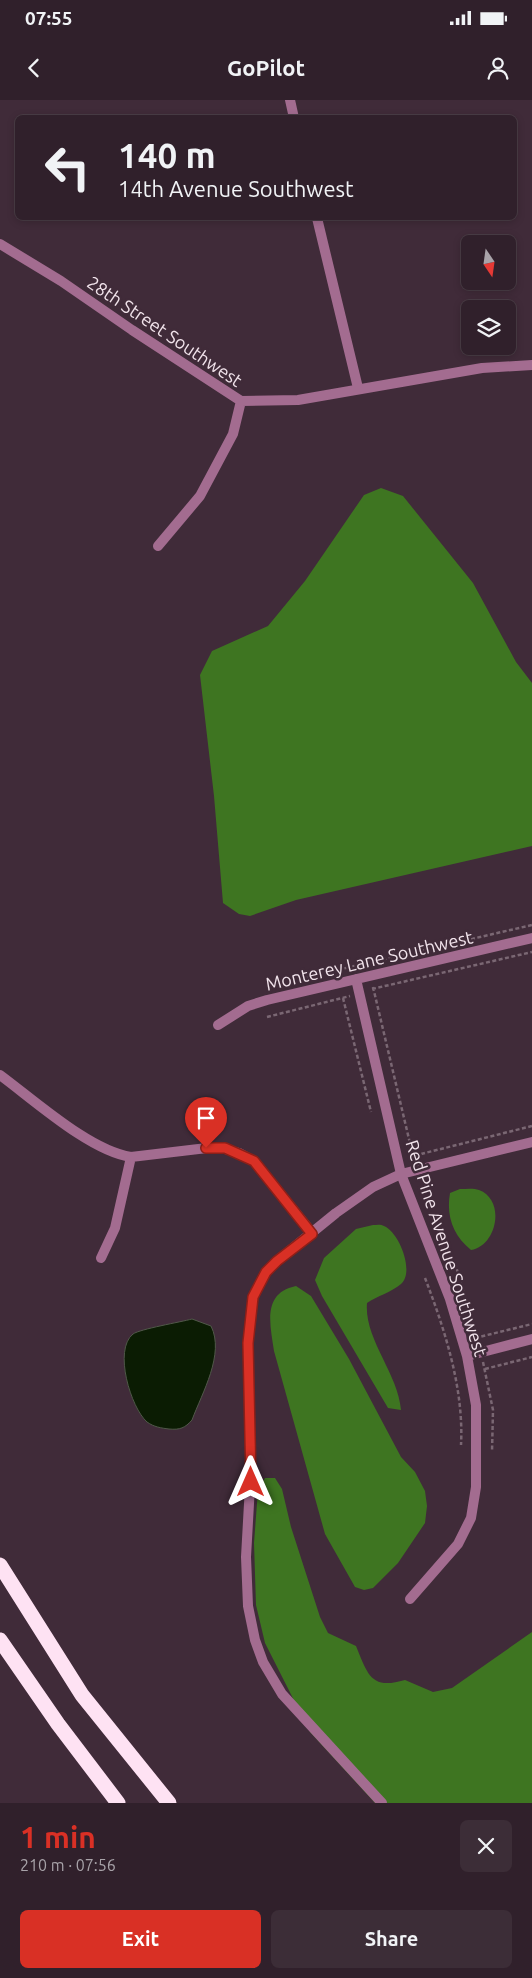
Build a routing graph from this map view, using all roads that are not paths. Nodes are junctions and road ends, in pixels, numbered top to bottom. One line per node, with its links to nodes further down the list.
1 (290, 100): 2 (street)
2 (293, 115)
3 (317, 220): 6 (street)
4 (0, 244): 7 (street, 28th Street Southwest)
5 (532, 365): 6 (street, 28th Street Southwest)
6 (358, 388): 7 (street, 28th Street Southwest)
7 (241, 401): 8 (street)
8 (158, 546)
9 (532, 938): 10 (street, Monterey Lane Southwest)
10 (356, 979): 11 (street, Monterey Lane Southwest); 15 (street, Red Pine Avenue Southwest)
11 (218, 1025)
12 (0, 1075): 14 (street)
13 (532, 1142): 15 (street)
14 (131, 1157): 16 (street); 17 (street)
15 (401, 1174): 16 (street); 19 (street, Red Pine Avenue Southwest)
16 (312, 1234): 25 (street)
17 (102, 1258)
18 (532, 1340): 19 (street)
19 (467, 1356): 21 (street, Red Pine Avenue Southwest)
20 (0, 1565): 24 (highway)
21 (410, 1599)
22 (0, 1640): 23 (highway)
23 (118, 1803)
24 (169, 1803)
25 (382, 1803)

